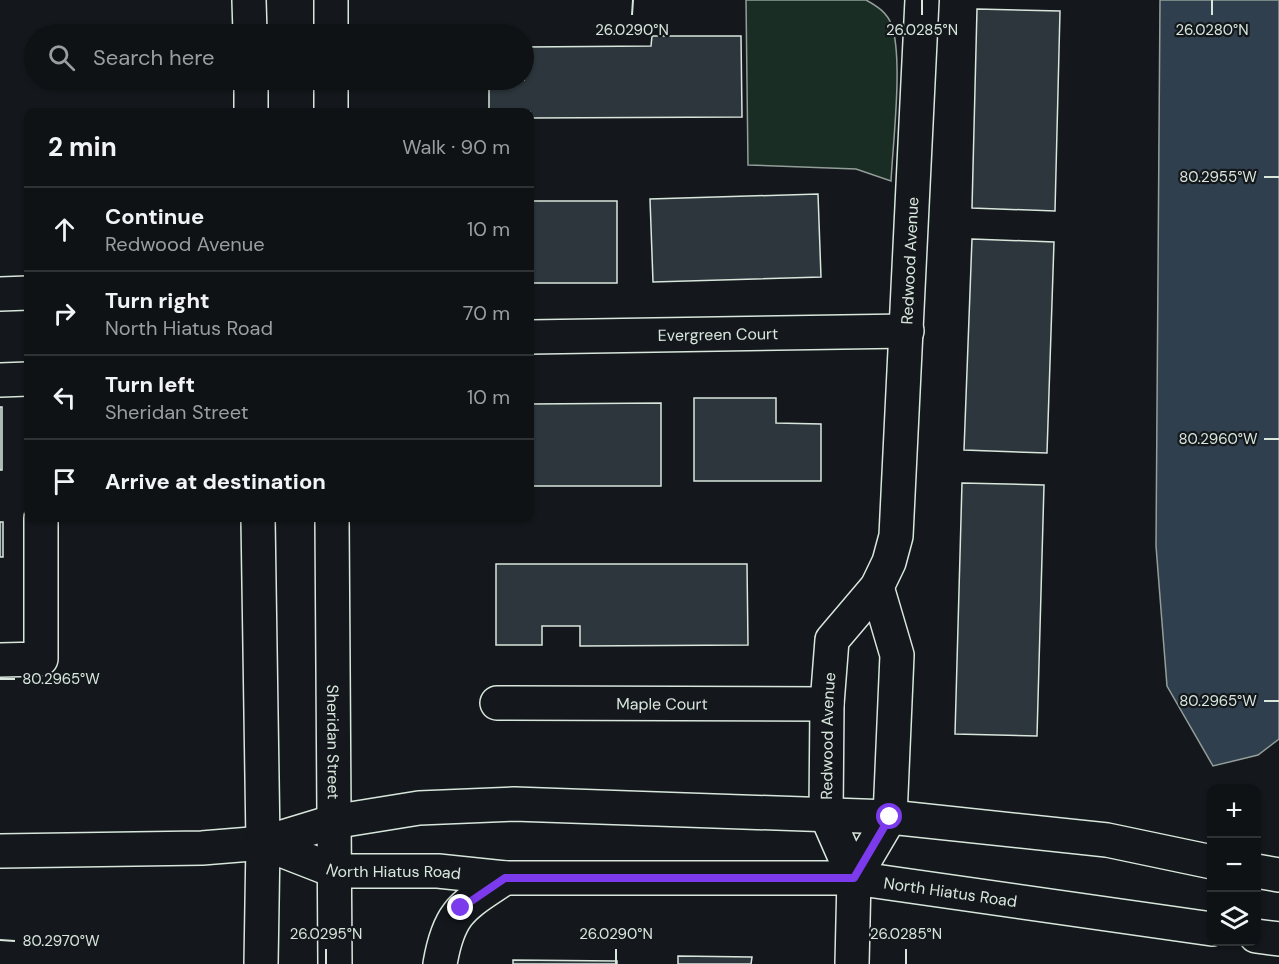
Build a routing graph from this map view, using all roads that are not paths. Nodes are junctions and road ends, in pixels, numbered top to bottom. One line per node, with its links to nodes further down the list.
1 (249, 0): 4 (main road)
2 (331, 0): 5 (main road)
3 (922, 0): 12 (main road, Redwood Avenue)
4 (250, 24)
5 (331, 24)
6 (250, 90): 8 (main road)
7 (331, 90): 9 (main road)
8 (251, 108)
9 (331, 108)
10 (24, 293): 11 (main road)
11 (0, 294)
12 (907, 331): 13 (main road, Evergreen Court); 19 (main road, Redwood Avenue)
13 (534, 337)
14 (24, 379): 15 (main road)
15 (0, 380)
16 (41, 522): 20 (main road)
17 (258, 522): 26 (main road)
18 (332, 522): 25 (main road, Sheridan Street)
19 (877, 587): 22 (main road, Redwood Avenue); 24 (main road)
20 (0, 660)
21 (497, 703): 22 (main road, Maple Court)
22 (827, 704): 23 (main road, Redwood Avenue)
23 (826, 814): 24 (main road, North Hiatus Road); 25 (main road, North Hiatus Road); 33 (main road, Redwood Avenue)
24 (890, 817): 28 (main road, North Hiatus Road); 33 (main road)
25 (332, 822): 26 (main road, North Hiatus Road); 29 (main road, Sheridan Street)
26 (263, 843): 27 (main road, North Hiatus Road); 29 (main road, North Hiatus Road); 37 (main road)
27 (0, 851)
28 (1207, 861)
29 (335, 871): 32 (main road, North Hiatus Road); 38 (main road, Sheridan Street)
30 (1261, 872): 31 (main road)
31 (1279, 875)
32 (505, 878): 33 (main road, North Hiatus Road); 39 (main road)
33 (854, 878): 34 (main road, North Hiatus Road); 40 (main road)
34 (1207, 928)
35 (1261, 937): 36 (main road)
36 (1279, 939)
37 (261, 964)
38 (335, 964)
39 (440, 964)
40 (852, 964)

